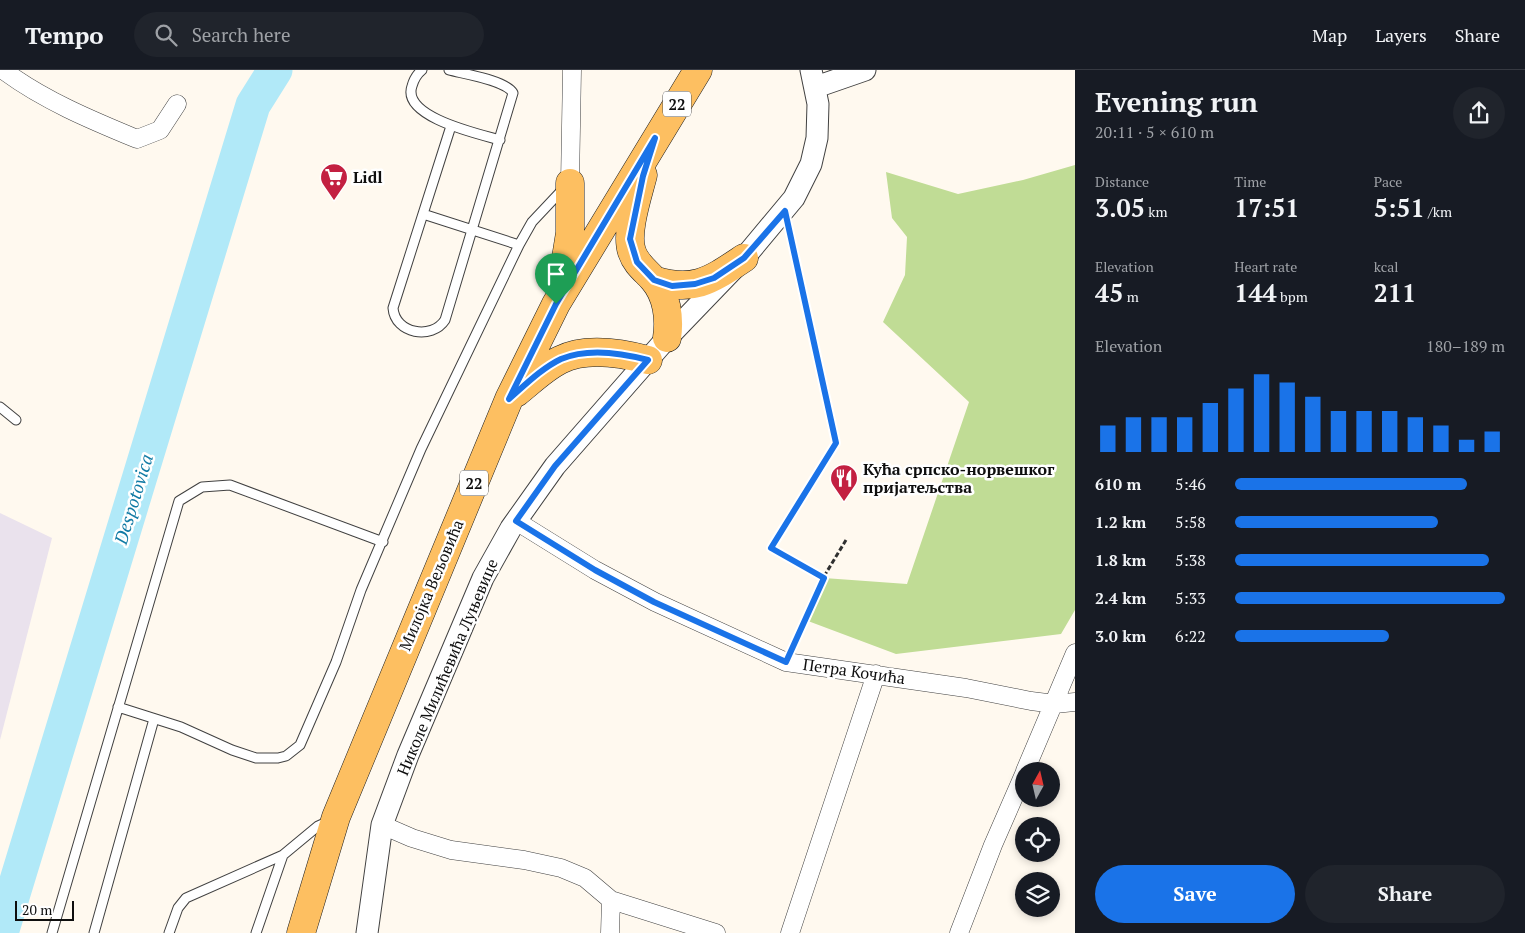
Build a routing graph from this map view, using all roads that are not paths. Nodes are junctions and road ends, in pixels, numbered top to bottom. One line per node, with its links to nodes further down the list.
1 (3, 70): 8 (street)
2 (422, 70): 9 (lane)
3 (448, 70): 11 (lane)
4 (572, 70): 12 (street)
5 (698, 70): 10 (main road, Милојка Вељовића / 22)
6 (865, 70): 7 (street)
7 (813, 78): 16 (street, Николе Милићевића Луњевице)
8 (177, 104)
9 (451, 126): 11 (lane); 13 (lane)
10 (655, 138): 17 (main road); 18 (main road, Милојка Вељовића / 22)
11 (500, 140): 14 (lane)
12 (570, 183): 15 (lane); 18 (main road)
13 (423, 214): 14 (lane); 14 (lane)
14 (473, 230): 15 (lane)
15 (519, 245): 25 (lane)
16 (744, 258): 17 (main road); 19 (street, Николе Милићевића Луњевице)
17 (654, 280): 19 (main road)
18 (556, 304): 21 (main road, Милојка Вељовића / 22)
19 (667, 338): 20 (street, Николе Милићевића Луњевице)
20 (648, 360): 21 (main road); 24 (street, Николе Милићевића Луњевице)
21 (509, 399): 34 (main road, Милојка Вељовића / 22)
22 (0, 406): 23 (lane)
23 (16, 420)
24 (516, 521): 27 (street, Петра Кочића); 35 (street, Николе Милићевића Луњевице)
25 (383, 542): 30 (lane); 31 (lane)
26 (1075, 653): 29 (street)
27 (876, 674): 29 (street, Петра Кочића); 46 (street)
28 (1075, 702): 29 (street, Петра Кочића)
29 (1055, 704): 32 (street)
30 (118, 707): 31 (lane); 38 (lane)
31 (154, 719): 39 (lane)
32 (1029, 762)
33 (1015, 794): 47 (street)
34 (336, 817): 36 (lane); 42 (main road, Милојка Вељовића / 22)
35 (382, 825): 37 (street); 43 (street, Николе Милићевића Луњевице)
36 (283, 855): 40 (lane); 41 (lane)
37 (611, 900): 44 (street); 45 (street)
38 (52, 933)
39 (94, 933)
40 (170, 933)
41 (256, 933)
42 (301, 933)
43 (367, 933)
44 (610, 933)
45 (716, 933)
46 (790, 933)
47 (959, 933)

